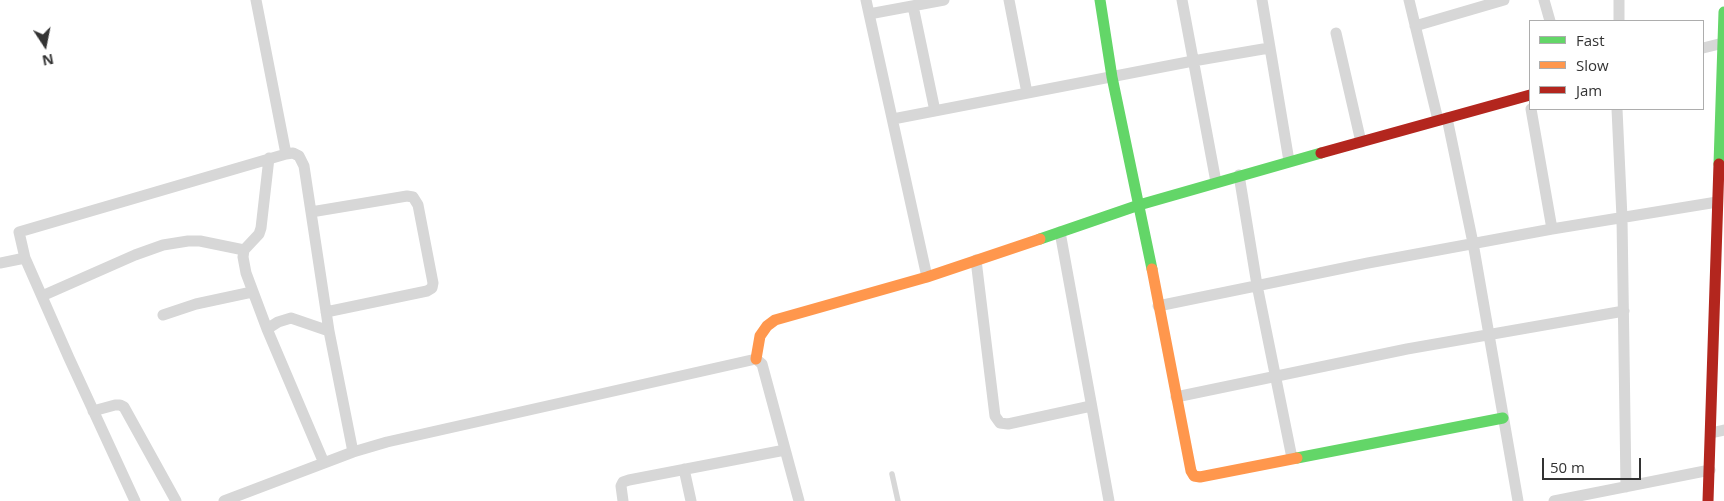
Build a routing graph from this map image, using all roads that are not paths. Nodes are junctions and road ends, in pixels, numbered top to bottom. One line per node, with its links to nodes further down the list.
1 (256, 0): 32 (street)
2 (866, 0): 14 (street)
3 (944, 0): 12 (street)
4 (1009, 0): 24 (street)
5 (1100, 0): 23 (street)
6 (1182, 0): 22 (street)
7 (1262, 0): 20 (street)
8 (1409, 0): 17 (street)
9 (1504, 0): 17 (street)
10 (1544, 0): 15 (street)
11 (1619, 0): 16 (street)
12 (913, 6): 14 (street); 28 (street)
13 (1724, 12): 19 (street)
14 (869, 14): 29 (street)
15 (1550, 20)
16 (1618, 20)
17 (1415, 26): 30 (street)
18 (1336, 33): 31 (street)
19 (1723, 43): 21 (street); 37 (street)
20 (1269, 48): 22 (street); 34 (street)
21 (1704, 48)
22 (1193, 61): 23 (street); 36 (street)
23 (1112, 77): 24 (street); 38 (street)
24 (1027, 93): 28 (street)
25 (1529, 97): 30 (street)
26 (1532, 110): 41 (street)
27 (1617, 110): 40 (street)
28 (935, 111): 29 (street)
29 (892, 119): 49 (street)
30 (1443, 119): 31 (street); 44 (street)
31 (1362, 142): 34 (street)
32 (286, 154): 33 (street); 39 (street)
33 (270, 158): 45 (street); 46 (street)
34 (1289, 161): 35 (street)
35 (1239, 175): 36 (street); 50 (street)
36 (1216, 182): 38 (street)
37 (1717, 202): 40 (street); 43 (street)
38 (1139, 205): 42 (street); 53 (street)
39 (311, 212): 54 (street); 54 (street)
40 (1622, 218): 41 (street); 55 (street)
41 (1552, 228): 44 (street)
42 (1060, 232): 47 (street); 64 (street)
43 (1720, 235): 60 (street)
44 (1473, 243): 50 (street); 59 (street)
45 (244, 250): 51 (street); 52 (street)
46 (25, 258): 48 (street); 52 (street)
47 (976, 260): 49 (street); 64 (street)
48 (0, 263)
49 (927, 277): 61 (street)
50 (1257, 285): 53 (street); 62 (street)
51 (252, 292): 56 (street); 57 (street)
52 (42, 296): 65 (street)
53 (1158, 306): 63 (street)
54 (326, 312): 58 (street)
55 (1624, 312): 59 (street); 76 (street)
56 (163, 315)
57 (267, 329): 58 (street); 72 (street)
58 (329, 331): 70 (street)
59 (1489, 335): 62 (street); 66 (street)
60 (1719, 338): 68 (street)
61 (756, 359): 69 (street); 70 (street)
62 (1275, 376): 63 (street); 71 (street)
63 (1176, 396): 71 (street)
64 (1091, 406): 85 (street)
65 (94, 411): 78 (street); 79 (street)
66 (1503, 418): 71 (street); 86 (street)
67 (1724, 430): 68 (street)
68 (1711, 433): 74 (street)
69 (785, 450): 73 (street); 83 (street)
70 (353, 452): 72 (street)
71 (1292, 458)
72 (324, 463): 80 (street)
73 (684, 469): 81 (street); 82 (street)
74 (1710, 470): 76 (street); 88 (street)
75 (892, 474): 84 (lane)
76 (1626, 487): 77 (street)
77 (1612, 495): 87 (street)
78 (136, 501)
79 (176, 501)
80 (224, 501)
81 (623, 501)
82 (691, 501)
83 (799, 501)
84 (898, 501)
85 (1109, 501)
86 (1518, 501)
87 (1554, 501)
88 (1708, 501)

